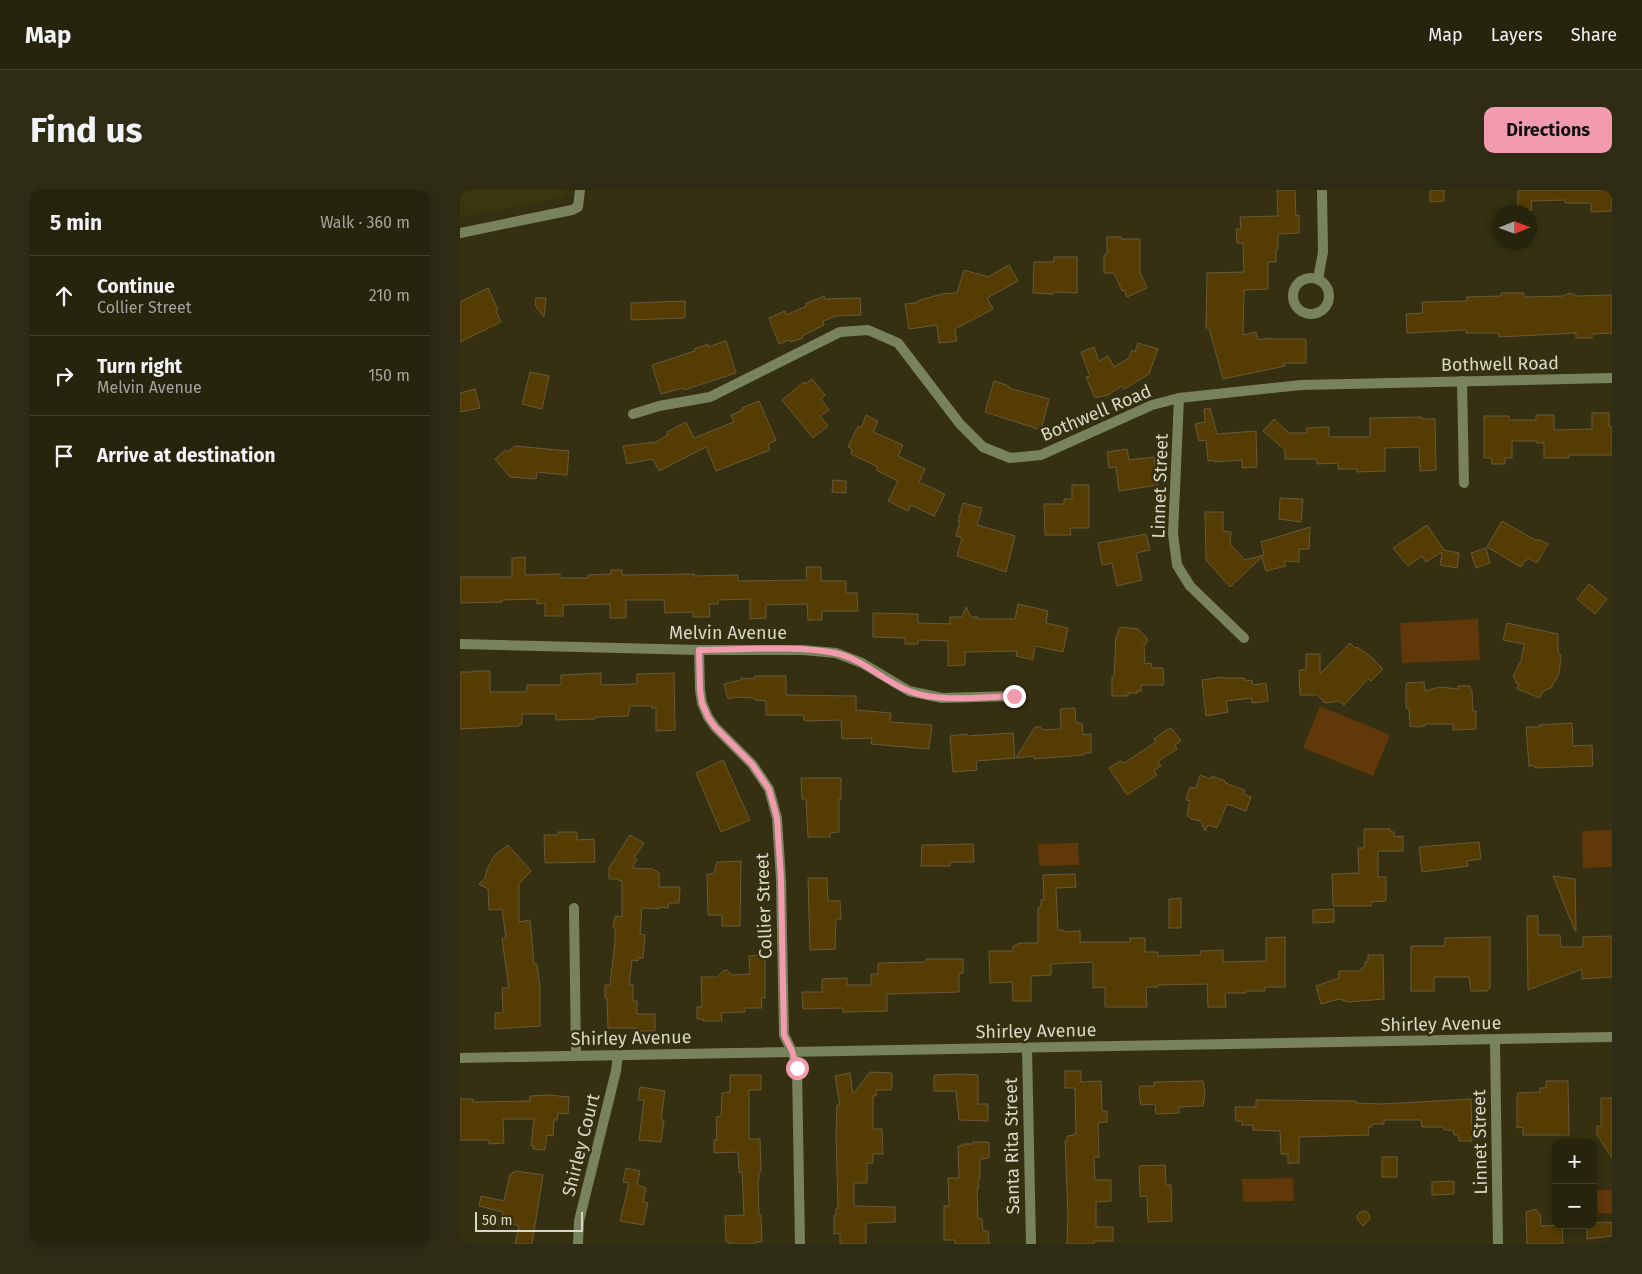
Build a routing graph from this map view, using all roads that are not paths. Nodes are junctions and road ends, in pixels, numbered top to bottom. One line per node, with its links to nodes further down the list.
1 (580, 190): 3 (street)
2 (1322, 190): 4 (street)
3 (460, 233)
4 (1318, 279)
5 (1612, 378): 6 (street, Bothwell Road)
6 (1462, 381): 7 (street, Bothwell Road); 9 (street)
7 (1180, 398): 8 (street, Bothwell Road); 10 (street, Linnet Street)
8 (633, 414)
9 (1464, 484)
10 (1244, 638)
11 (460, 644): 12 (street, Melvin Avenue)
12 (699, 650): 13 (street, Melvin Avenue); 18 (street, Collier Street)
13 (1014, 696)
14 (574, 908): 20 (street)
15 (1612, 1037): 16 (street, Shirley Avenue)
16 (1495, 1040): 17 (street, Shirley Avenue); 25 (street, Linnet Street)
17 (1027, 1048): 18 (street, Shirley Avenue); 24 (street, Santa Rita Street)
18 (792, 1051): 19 (street, Shirley Avenue); 23 (street, Collier Street)
19 (618, 1054): 20 (street, Shirley Avenue); 22 (street, Shirley Court)
20 (576, 1056): 21 (street, Shirley Avenue)
21 (460, 1058)
22 (578, 1244)
23 (800, 1244)
24 (1031, 1244)
25 (1498, 1244)

